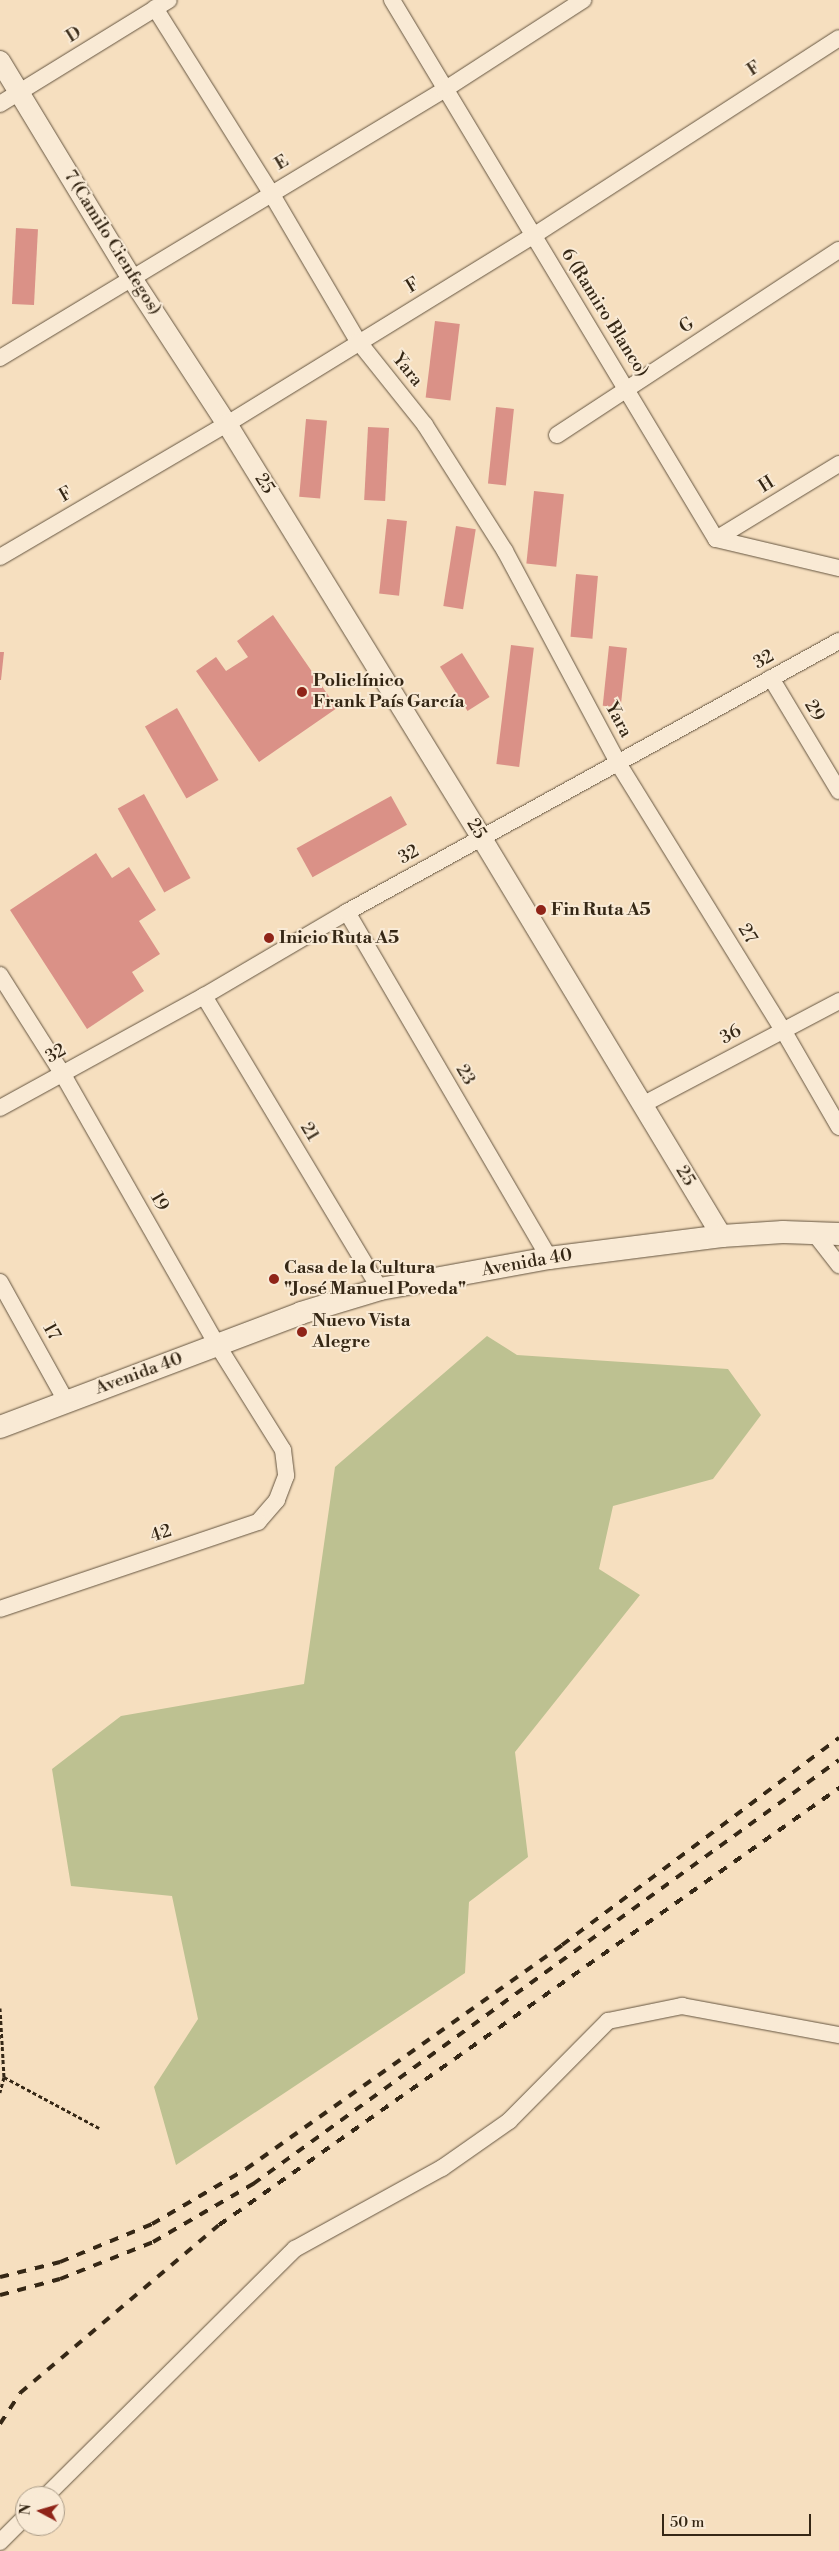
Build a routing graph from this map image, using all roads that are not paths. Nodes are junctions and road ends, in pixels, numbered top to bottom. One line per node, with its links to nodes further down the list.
1 (392, 0): 6 (street, 6 (Ramiro Blanco))
2 (583, 0): 6 (street, E)
3 (162, 4): 7 (street, D); 9 (street, Yara)
4 (839, 38): 10 (street, F)
5 (0, 61): 7 (street, 7 (Camilo Cienfegos))
6 (444, 90): 9 (street, E); 10 (street, 6 (Ramiro Blanco))
7 (20, 92): 8 (street, D); 12 (street, 7 (Camilo Cienfegos))
8 (0, 104)
9 (271, 193): 12 (street, E); 13 (street, Yara)
10 (534, 236): 13 (street, F); 15 (street, 6 (Ramiro Blanco))
11 (839, 250): 15 (street, G)
12 (131, 278): 14 (street, E); 16 (street, 7 (Camilo Cienfegos))
13 (358, 342): 16 (street, F); 24 (street, Yara)
14 (0, 358)
15 (628, 389): 17 (street, G); 19 (street, 6 (Ramiro Blanco))
16 (227, 424): 20 (street, F); 26 (street, 25)
17 (558, 435)
18 (839, 464): 19 (street, H)
19 (716, 539): 21 (street)
20 (0, 557)
21 (839, 568)
22 (839, 640): 23 (street, 32)
23 (771, 678): 24 (street, 32); 25 (street, 29)
24 (618, 763): 26 (street, 32); 31 (street, 27)
25 (839, 791)
26 (481, 837): 27 (street, 32); 33 (street, 25)
27 (347, 912): 29 (street, 32); 39 (street, 23)
28 (0, 975): 32 (street, 19)
29 (204, 996): 32 (street, 32); 42 (street, 21)
30 (839, 1001): 31 (street, 36)
31 (783, 1030): 33 (street, 36); 35 (street, 27)
32 (62, 1073): 34 (street, 32); 43 (street, 19)
33 (642, 1106): 38 (street, 25)
34 (0, 1108)
35 (839, 1127)
36 (814, 1233): 37 (main road, Avenida 40); 38 (main road, Avenida 40); 40 (street)
37 (839, 1234)
38 (722, 1236): 39 (main road, Avenida 40)
39 (549, 1258): 42 (main road, Avenida 40)
40 (839, 1265)
41 (0, 1282): 44 (street, 17)
42 (380, 1289): 43 (main road, Avenida 40)
43 (218, 1346): 44 (main road, Avenida 40); 46 (street, 19)
44 (66, 1401): 45 (main road, Avenida 40)
45 (0, 1427)
46 (283, 1450): 47 (street, 42)
47 (0, 1608)
48 (839, 2035): 49 (street)
49 (56, 2486)
50 (15, 2527): 51 (street)
51 (0, 2542)

